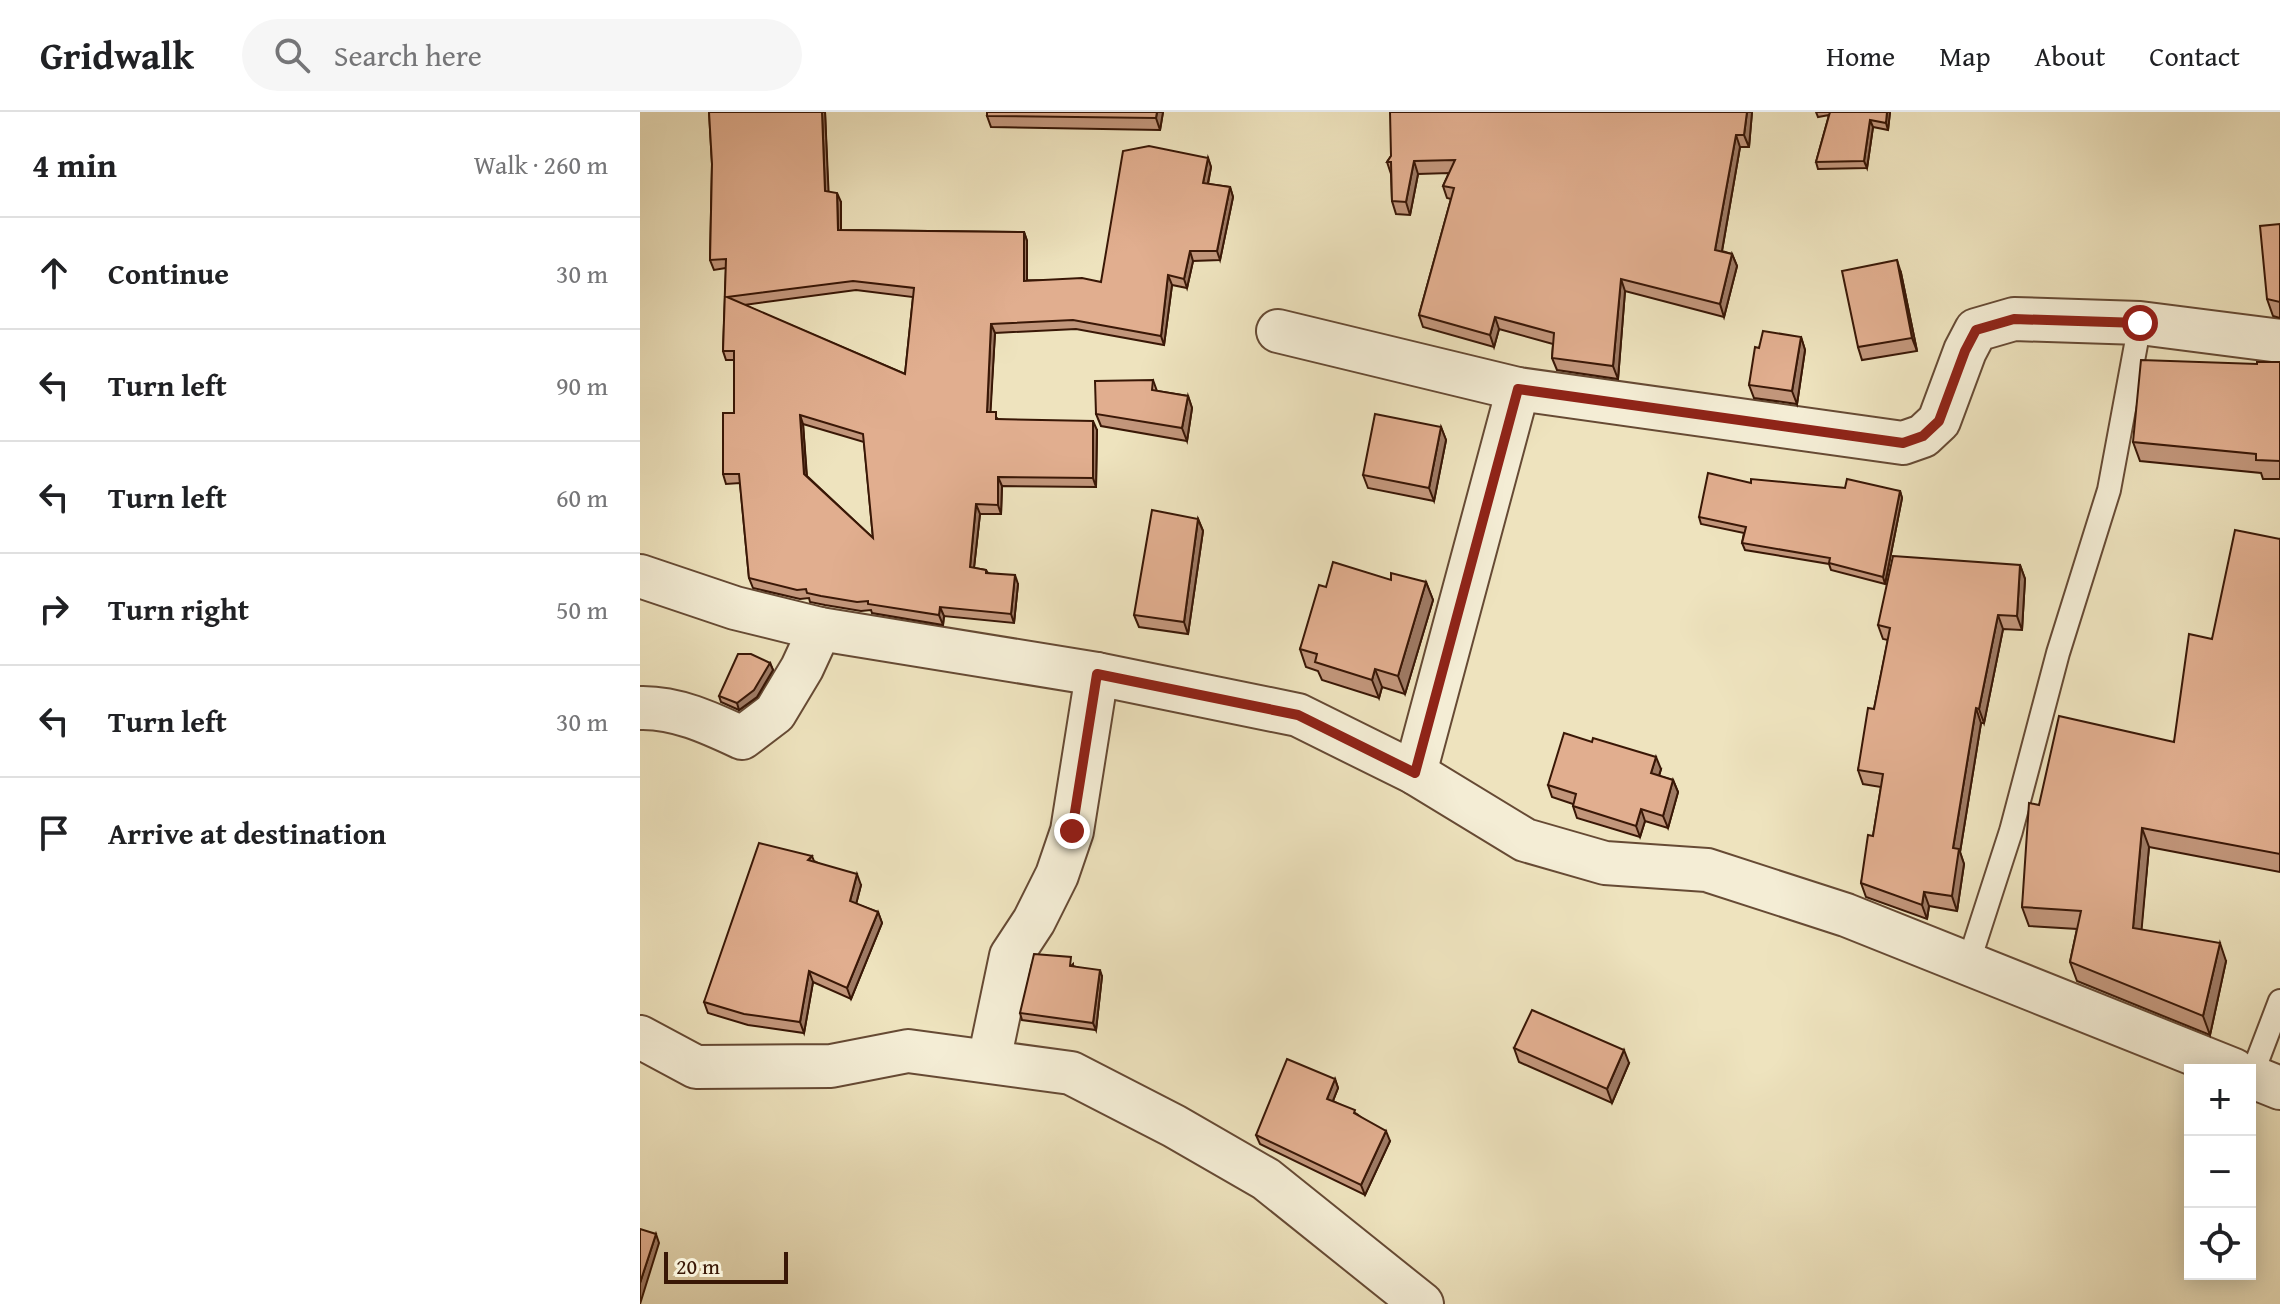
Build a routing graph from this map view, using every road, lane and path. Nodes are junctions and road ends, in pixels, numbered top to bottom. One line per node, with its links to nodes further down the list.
1 (2140, 323): 3 (street); 4 (street); 10 (lane)
2 (1278, 331): 4 (street)
3 (2280, 341)
4 (1518, 389): 9 (street)
5 (640, 576): 6 (street)
6 (820, 629): 7 (street); 8 (street)
7 (1097, 674): 9 (street); 13 (street)
8 (640, 708)
9 (1415, 773): 10 (street)
10 (1968, 964): 14 (street)
11 (2280, 1001): 15 (lane)
12 (640, 1037): 13 (street)
13 (989, 1061): 16 (street)
14 (2219, 1064)
15 (2256, 1072)
16 (1422, 1304)

